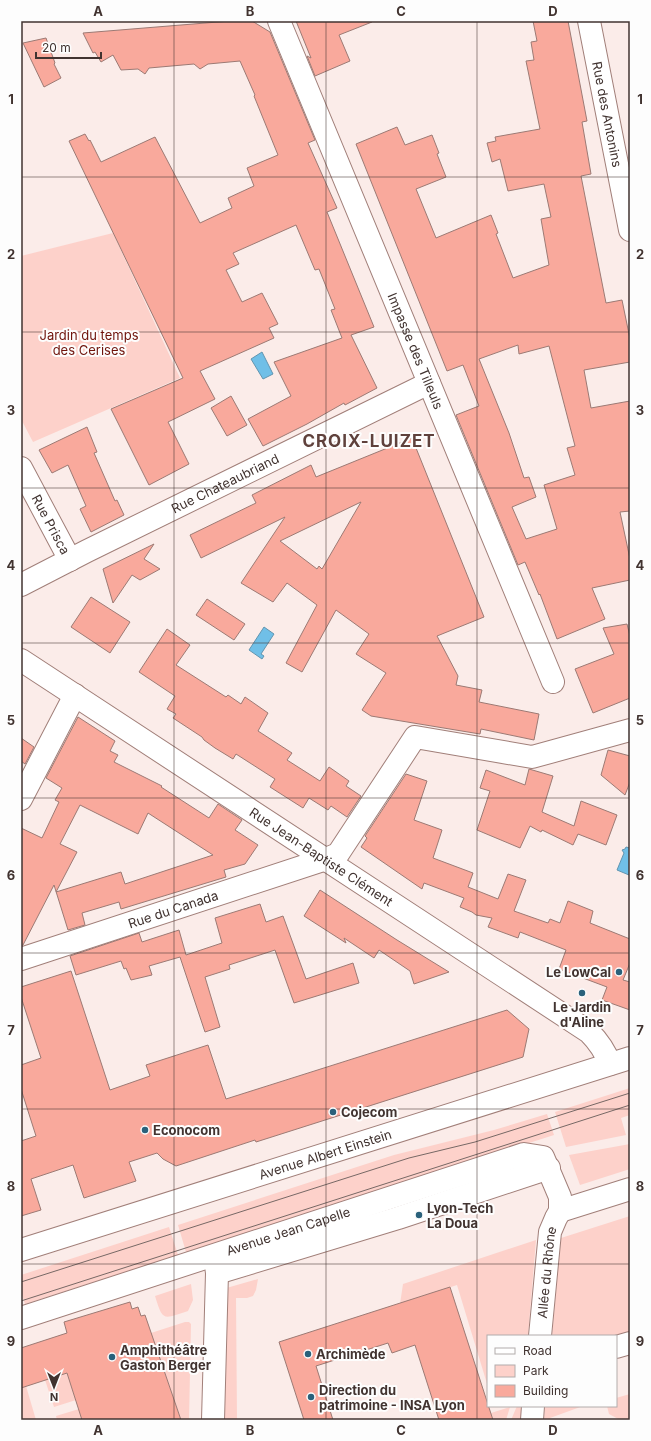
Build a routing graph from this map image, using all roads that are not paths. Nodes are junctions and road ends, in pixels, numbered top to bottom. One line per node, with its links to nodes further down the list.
1 (279, 21): 4 (street, Impasse des Tilleuls)
2 (595, 22): 3 (street, Rue des Antonins)
3 (630, 230)
4 (429, 383): 6 (street, Rue Chateaubriand); 9 (street, Impasse des Tilleuls)
5 (21, 468): 6 (street, Rue Prisca)
6 (70, 560): 7 (street, Rue Chateaubriand)
7 (21, 585)
8 (21, 660): 10 (street, Rue Jean-Baptiste Clément)
9 (553, 682)
10 (74, 695): 12 (street); 13 (street, Rue Jean-Baptiste Clément)
11 (630, 730): 13 (street, Rue du Canada)
12 (21, 799)
13 (326, 859): 14 (street, Rue du Canada); 16 (street, Rue Jean-Baptiste Clément)
14 (21, 959)
15 (630, 1058): 16 (street, Avenue Albert Einstein)
16 (610, 1064): 19 (street, Avenue Albert Einstein)
17 (630, 1189): 18 (street)
18 (560, 1211): 20 (street, Avenue Jean Capelle); 22 (street, Allée du Rhône)
19 (21, 1250)
20 (216, 1264): 21 (street, Avenue Jean Capelle); 26 (street)
21 (21, 1318)
22 (540, 1335)
23 (630, 1343): 24 (street)
24 (617, 1347)
25 (533, 1407): 27 (street)
26 (213, 1420)
27 (532, 1420)

